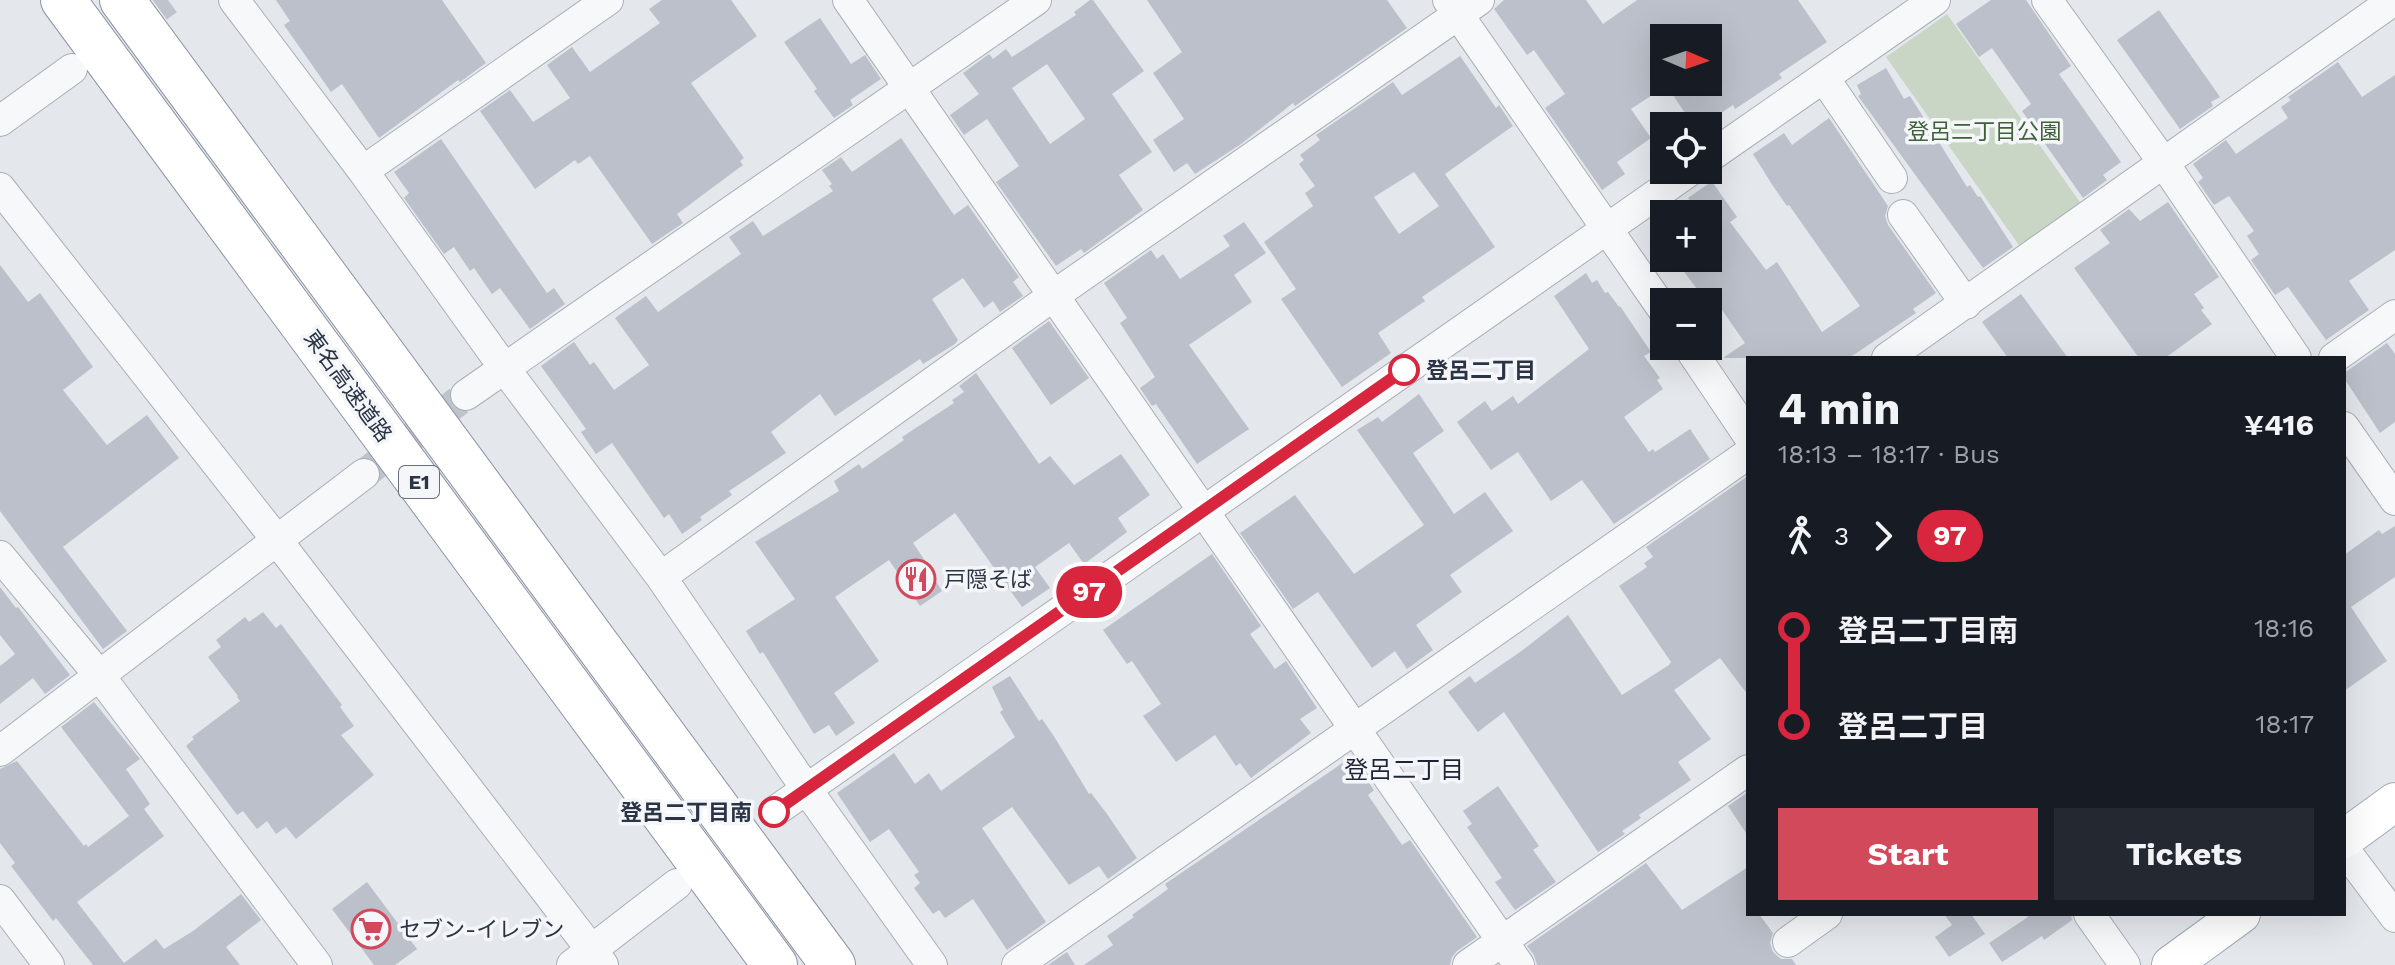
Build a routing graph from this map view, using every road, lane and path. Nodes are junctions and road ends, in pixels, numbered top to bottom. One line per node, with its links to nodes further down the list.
1 (63, 0): 62 (highway, 東名高速道路 / E1)
2 (122, 0): 63 (highway, E1)
3 (234, 0): 17 (street)
4 (608, 0): 17 (street)
5 (848, 0): 13 (street)
6 (1036, 0): 13 (street)
7 (1935, 0): 12 (street)
8 (2047, 0): 16 (street)
9 (2394, 0): 16 (street)
10 (1462, 5): 22 (street); 24 (street)
11 (72, 69): 14 (street)
12 (1824, 78): 15 (street); 18 (street)
13 (908, 87): 24 (street); 31 (street)
14 (0, 121)
15 (1722, 148)
16 (2163, 162): 25 (street); 28 (street)
17 (363, 171): 31 (street)
18 (1892, 178)
19 (1671, 184): 22 (street)
20 (0, 188): 39 (street)
21 (1903, 215): 25 (street)
22 (1607, 228): 23 (street); 38 (street)
23 (1650, 291)
24 (1053, 296): 38 (street); 41 (street)
25 (1966, 304): 27 (street)
26 (2395, 315): 29 (street)
27 (1890, 356)
28 (2295, 356)
29 (2337, 356)
30 (1697, 360): 34 (street)
31 (505, 369): 32 (street); 41 (street)
32 (466, 395)
33 (2346, 430): 37 (street)
34 (1746, 432)
35 (1746, 455): 43 (street)
36 (364, 474): 39 (street)
37 (2395, 500)
38 (1203, 512): 43 (street); 46 (street)
39 (276, 539): 42 (street); 59 (street)
40 (0, 556): 42 (street)
41 (661, 577): 46 (street)
42 (99, 675): 44 (street); 61 (street)
43 (1355, 728): 58 (street); 65 (street)
44 (0, 751)
45 (1746, 772): 58 (street)
46 (807, 790): 48 (street); 64 (street)
47 (2395, 802): 49 (main road)
48 (774, 812)
49 (2346, 838)
50 (2346, 852): 56 (street)
51 (677, 884): 59 (street)
52 (0, 900): 60 (street)
53 (1824, 916): 57 (street)
54 (2090, 916): 67 (street)
55 (2238, 916): 68 (main road)
56 (2395, 917)
57 (1788, 942)
58 (1511, 953): 66 (street)
59 (588, 960)
60 (49, 965)
61 (317, 965)
62 (775, 965)
63 (833, 965)
64 (932, 965)
65 (1017, 965)
66 (1468, 965)
67 (2125, 965)
68 (2171, 965)

